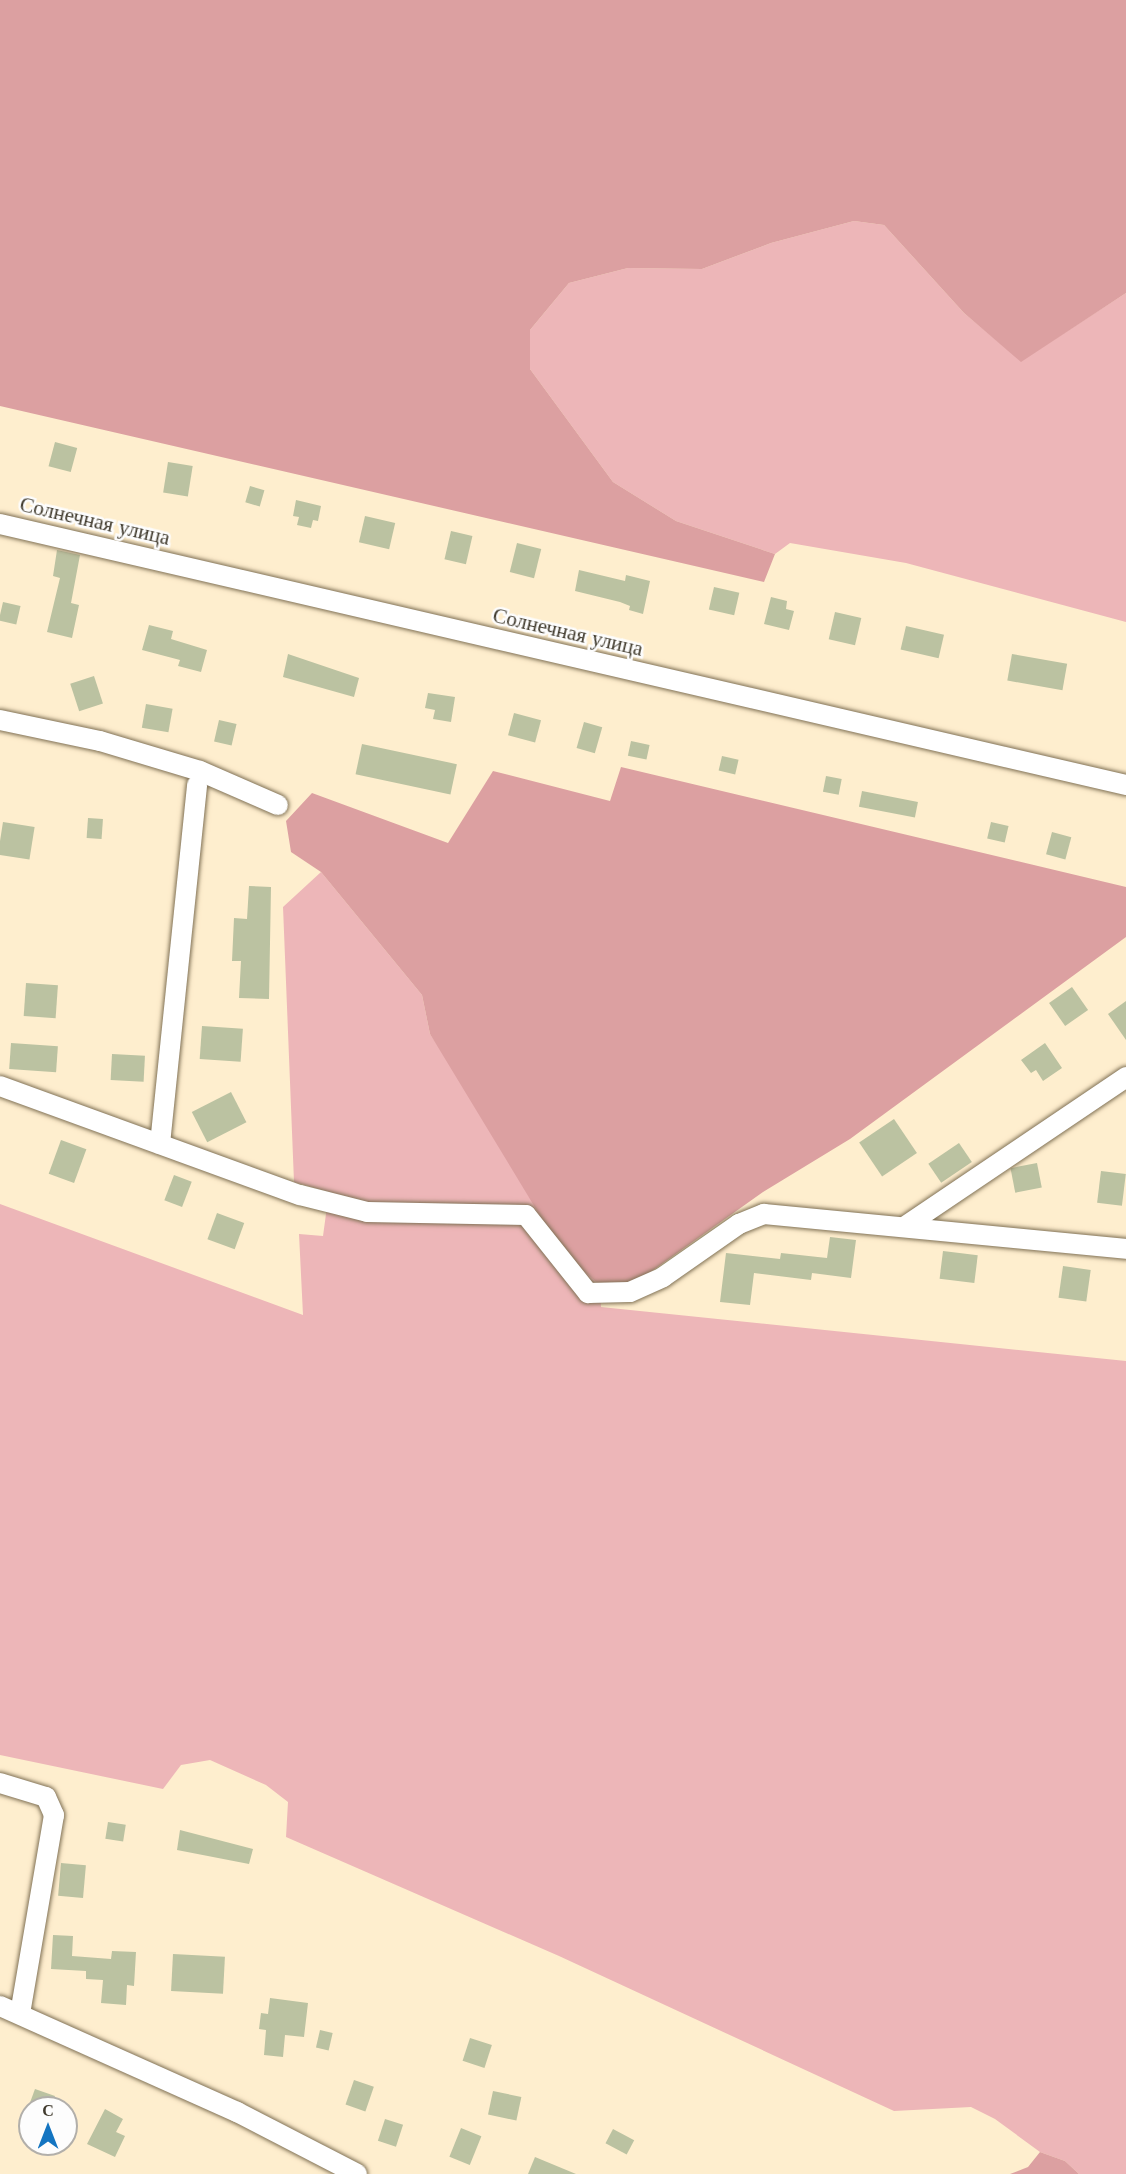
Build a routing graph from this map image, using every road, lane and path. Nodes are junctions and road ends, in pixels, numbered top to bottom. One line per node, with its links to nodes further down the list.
1 (0, 524): 4 (street, Солнечная улица)
2 (0, 720): 5 (street)
3 (197, 785): 8 (street)
4 (1126, 785)
5 (278, 805)
6 (1126, 1077): 9 (street)
7 (0, 1086): 8 (street)
8 (160, 1144): 9 (street)
9 (904, 1227): 10 (street)
10 (1126, 1249)
11 (0, 1783): 13 (street)
12 (0, 2006): 13 (street)
13 (20, 2013): 14 (street)
14 (357, 2174)

